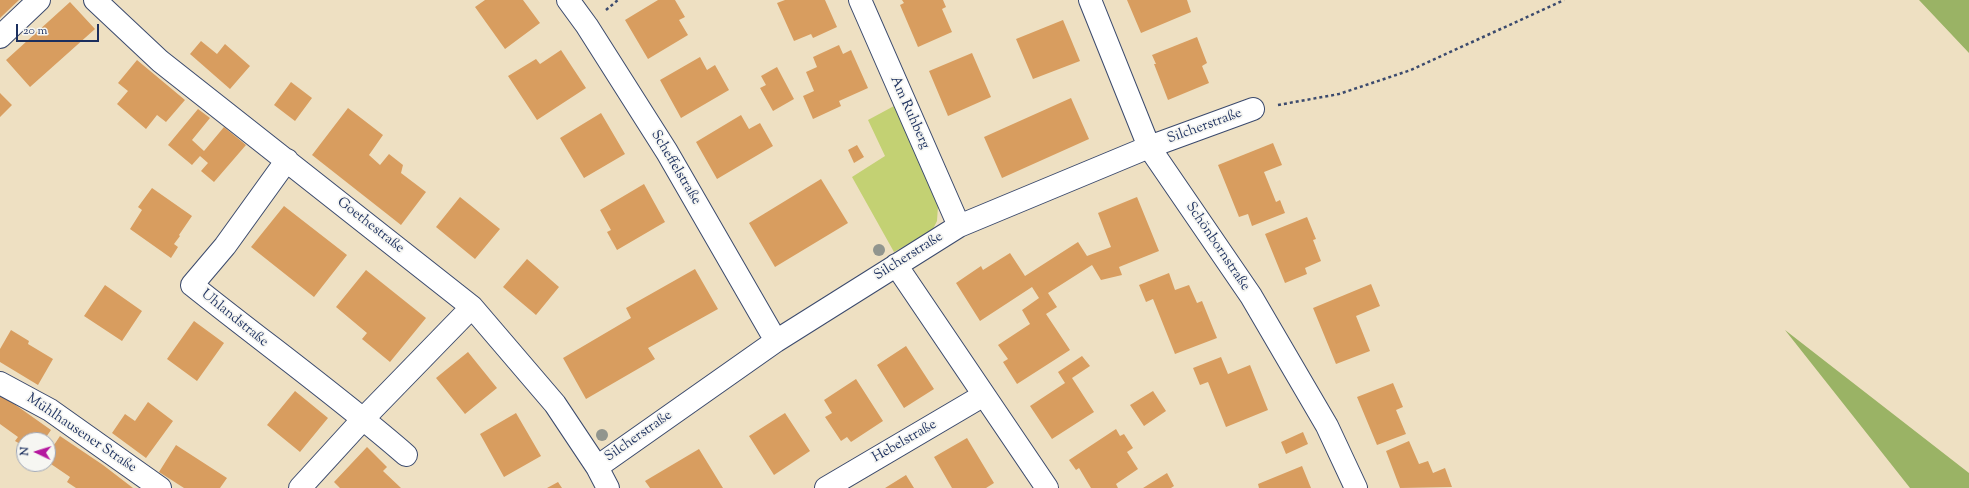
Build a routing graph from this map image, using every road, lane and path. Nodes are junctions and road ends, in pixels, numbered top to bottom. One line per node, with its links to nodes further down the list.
1 (39, 0): 7 (street)
2 (95, 0): 10 (street, Goethestraße)
3 (568, 0): 14 (street, Scheffelstraße)
4 (860, 0): 11 (street, Am Ruhberg)
5 (1090, 0): 9 (street, Schönbornstraße)
6 (1564, 0): 8 (path)
7 (0, 37)
8 (1254, 109): 9 (street, Silcherstraße)
9 (1149, 148): 11 (street, Silcherstraße); 25 (street, Schönbornstraße)
10 (287, 160): 13 (street, Goethestraße); 17 (street, Uhlandstraße)
11 (959, 226): 12 (street, Silcherstraße)
12 (896, 265): 14 (street, Silcherstraße); 16 (street)
13 (472, 307): 17 (street); 19 (street, Goethestraße)
14 (776, 341): 19 (street, Silcherstraße)
15 (0, 383): 20 (street, Mühlhausener Straße)
16 (984, 395): 23 (street, Hebelstraße); 24 (street)
17 (364, 418): 18 (street, Uhlandstraße); 21 (street)
18 (406, 455)
19 (597, 467): 22 (street, Goethestraße)
20 (160, 488)
21 (300, 488)
22 (608, 488)
23 (826, 488)
24 (1047, 488)
25 (1356, 488)

